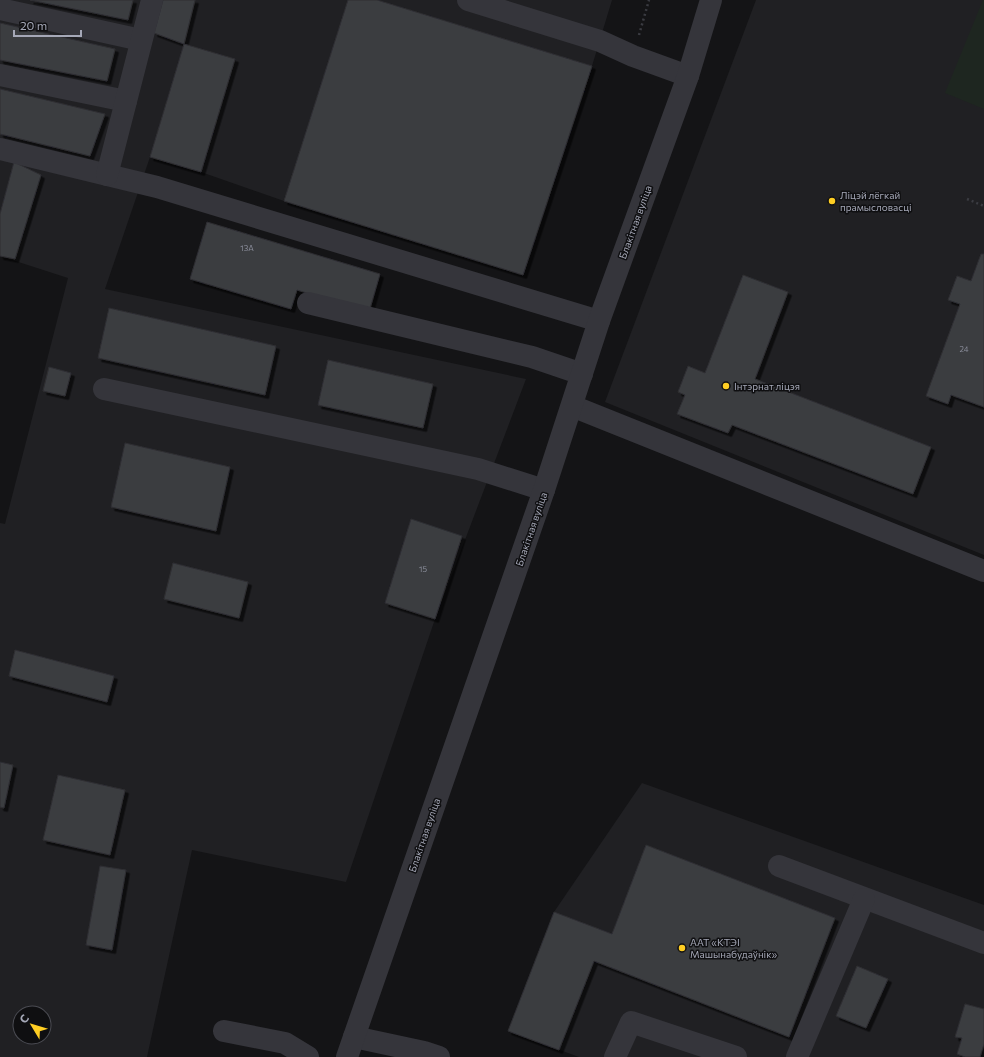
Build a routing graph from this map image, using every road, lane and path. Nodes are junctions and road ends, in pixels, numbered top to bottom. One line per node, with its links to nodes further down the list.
1 (152, 0): 6 (street)
2 (468, 0): 7 (street)
3 (649, 0): 7 (path)
4 (711, 0): 9 (street, Блакітная вуліца)
5 (0, 9): 6 (street)
6 (141, 40): 10 (street)
7 (633, 56): 9 (street)
8 (0, 75): 10 (street)
9 (688, 76): 16 (street, Блакітная вуліца)
10 (126, 101): 12 (street)
11 (2, 156): 12 (street)
12 (107, 175): 16 (street)
13 (967, 200): 14 (path)
14 (984, 206)
15 (308, 303): 17 (street)
16 (599, 321): 17 (street, Блакітная вуліца)
17 (582, 374): 19 (street, Блакітная вуліца)
18 (104, 389): 20 (street)
19 (572, 406): 20 (street, Блакітная вуліца); 21 (street)
20 (544, 490): 26 (street, Блакітная вуліца)
21 (984, 571)
22 (779, 866): 23 (street)
23 (864, 899): 24 (street); 31 (street)
24 (984, 943)
25 (224, 1031): 27 (street)
26 (350, 1047): 28 (street)
27 (308, 1057)
28 (438, 1057)
29 (614, 1057): 30 (street)
30 (736, 1057)
31 (796, 1057)

